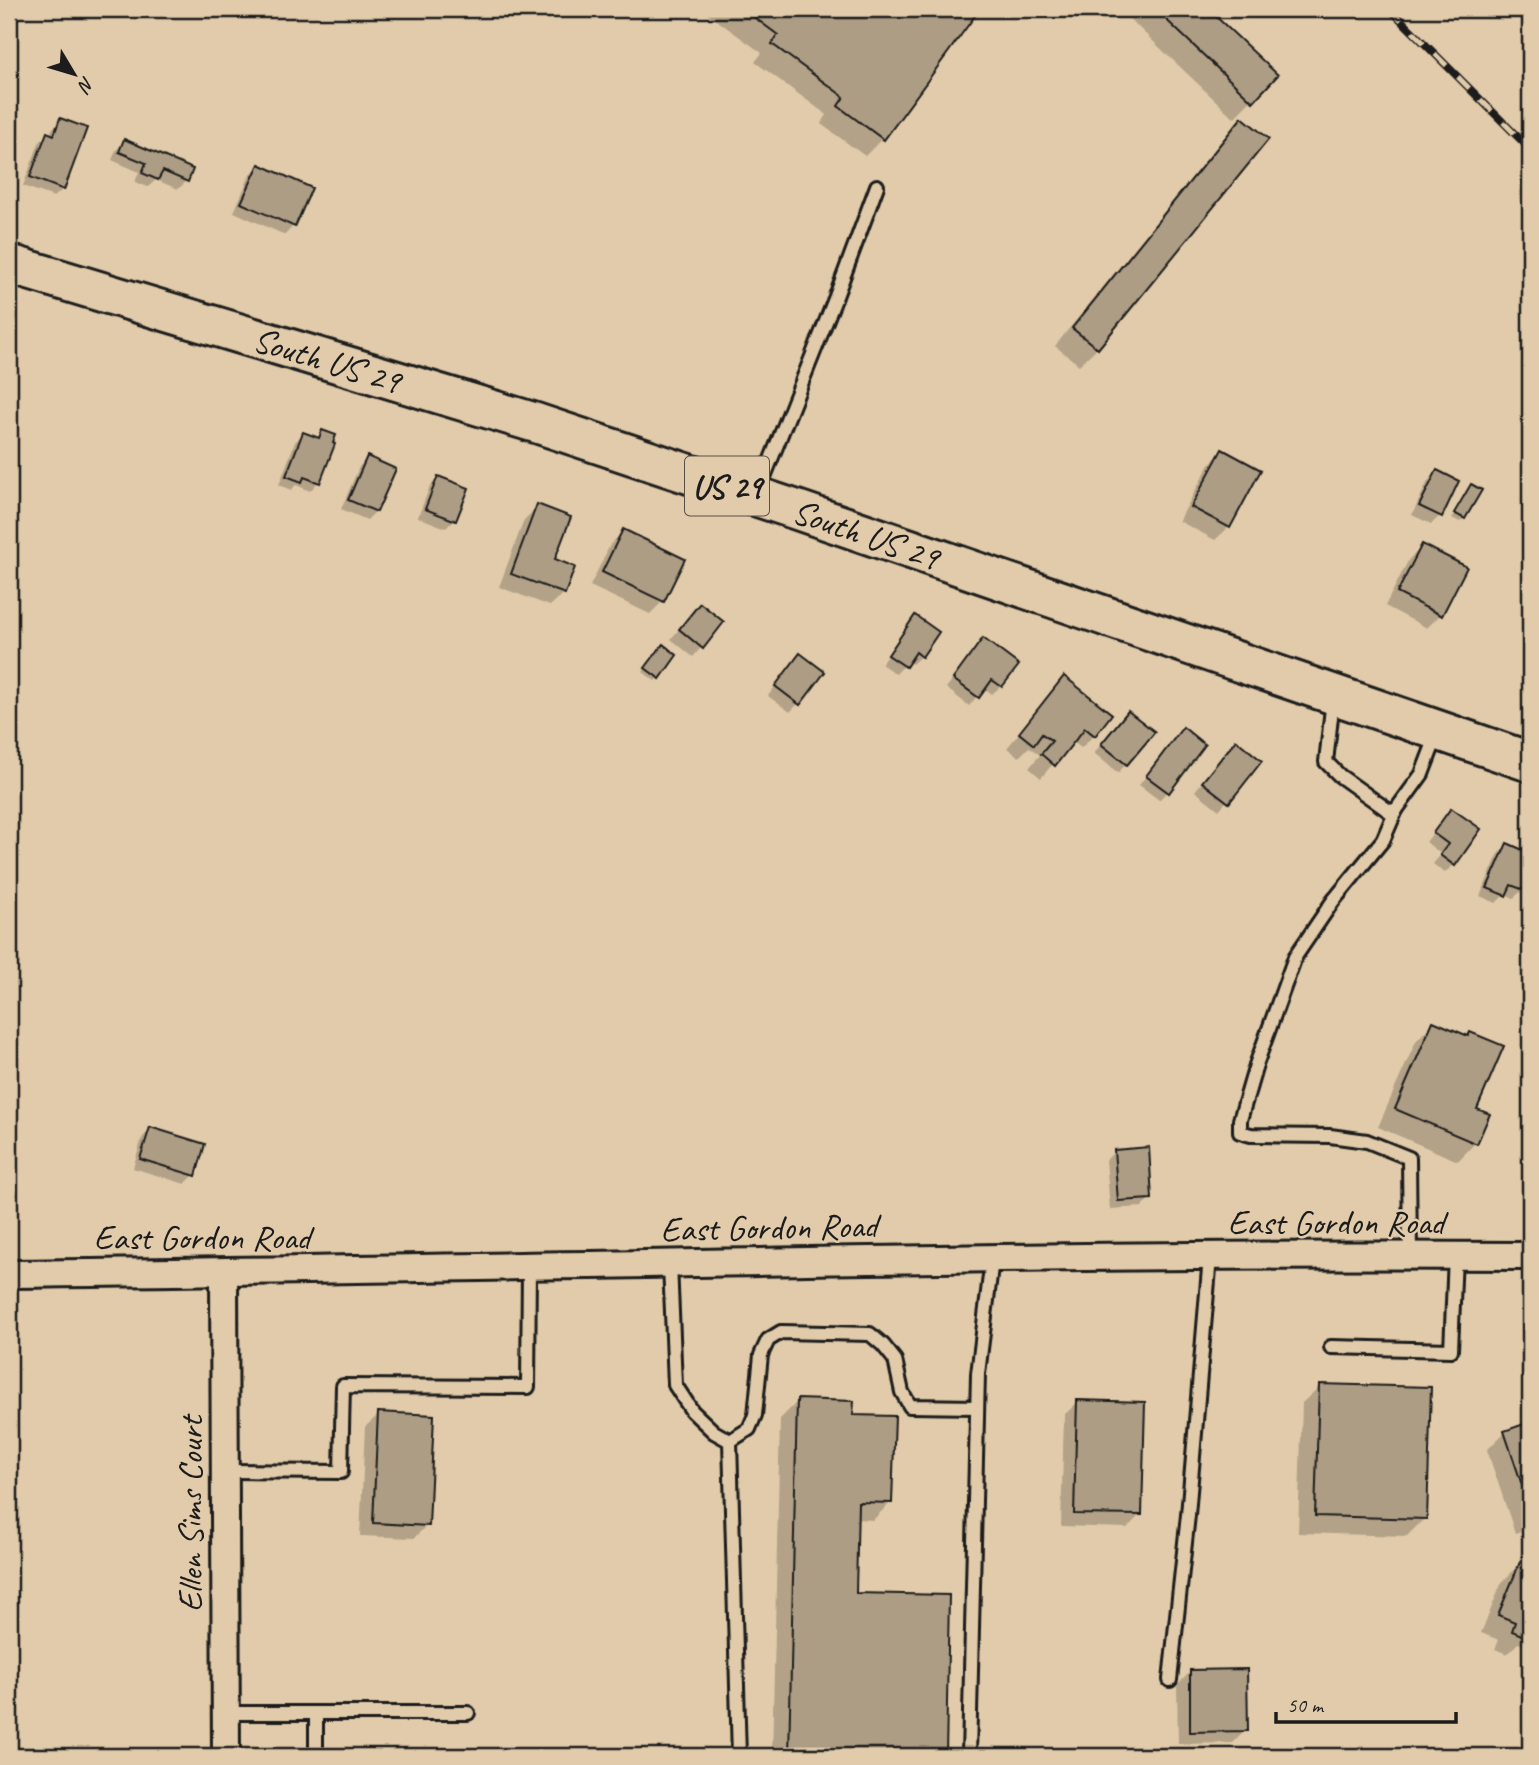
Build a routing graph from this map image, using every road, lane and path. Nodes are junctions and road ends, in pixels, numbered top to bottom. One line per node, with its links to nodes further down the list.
1 (877, 186): 3 (lane)
2 (9, 264): 3 (main road, South US 29 / US 29)
3 (756, 496): 4 (main road, South US 29 / US 29)
4 (1334, 696): 5 (main road, South US 29 / US 29); 7 (lane)
5 (1439, 731): 6 (main road, US 29); 7 (lane)
6 (1530, 762)
7 (1396, 810): 8 (lane)
8 (1410, 1256): 9 (street, East Gordon Road); 11 (street, East Gordon Road)
9 (1455, 1256): 10 (street, East Gordon Road); 17 (lane)
10 (1530, 1256)
11 (1210, 1257): 12 (street, East Gordon Road); 21 (lane)
12 (992, 1259): 13 (street, East Gordon Road); 18 (lane)
13 (670, 1264): 14 (street, East Gordon Road); 19 (lane)
14 (529, 1267): 15 (street, East Gordon Road); 20 (lane)
15 (224, 1272): 16 (street, East Gordon Road); 20 (street, Ellen Sims Court)
16 (9, 1273)
17 (1331, 1347)
18 (977, 1407): 19 (lane); 28 (lane)
19 (730, 1441): 27 (lane)
20 (225, 1471): 22 (street, Ellen Sims Court)
21 (1170, 1680)
22 (226, 1713): 23 (lane); 25 (street, Ellen Sims Court)
23 (316, 1713): 24 (lane); 26 (lane)
24 (468, 1713)
25 (226, 1756)
26 (316, 1756)
27 (739, 1756)
28 (969, 1756)

